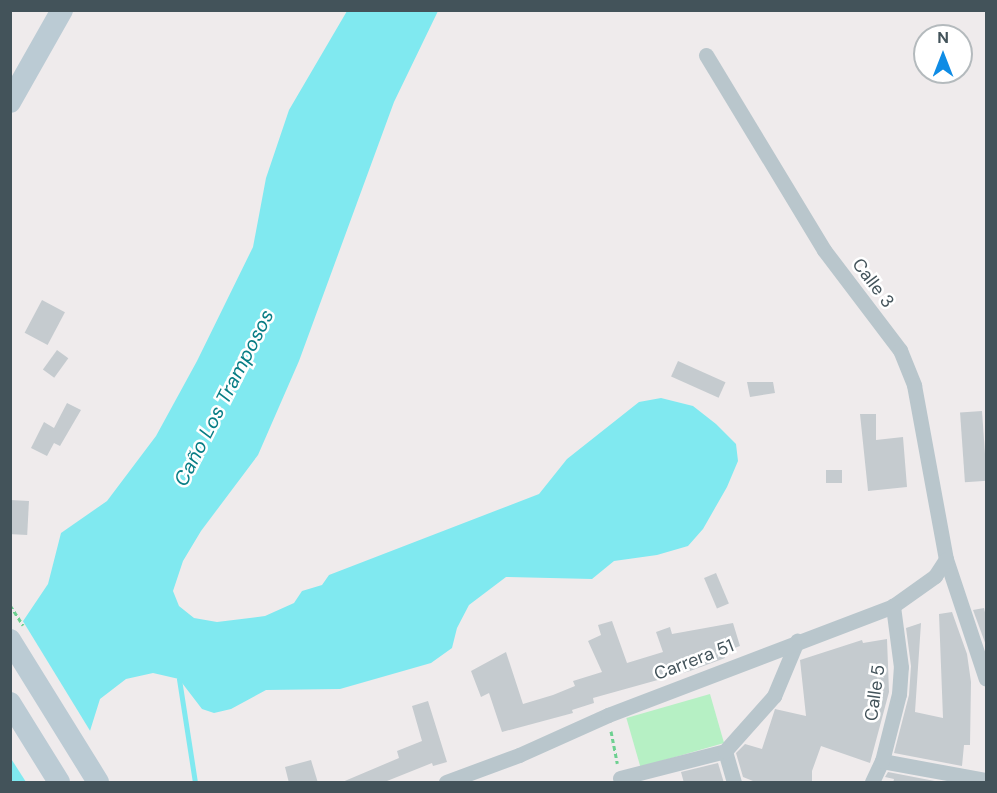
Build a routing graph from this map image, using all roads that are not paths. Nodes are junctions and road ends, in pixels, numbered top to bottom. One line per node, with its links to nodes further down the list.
1 (62, 10): 3 (main road)
2 (706, 54): 4 (street, Calle 3)
3 (10, 102)
4 (946, 559): 5 (street, Carrera 51); 8 (street, Calle 3)
5 (893, 606): 7 (street, Carrera 51); 12 (street, Calle 5)
6 (10, 640): 16 (main road)
7 (797, 641): 11 (street); 17 (street, Carrera 51)
8 (984, 659): 9 (street, Calle 3)
9 (987, 679)
10 (10, 703): 15 (main road)
11 (725, 751): 13 (street); 18 (street)
12 (882, 761): 14 (street); 19 (street, Calle 5)
13 (620, 778)
14 (987, 780)
15 (59, 783)
16 (98, 783)
17 (446, 783)
18 (734, 783)
19 (872, 783)

